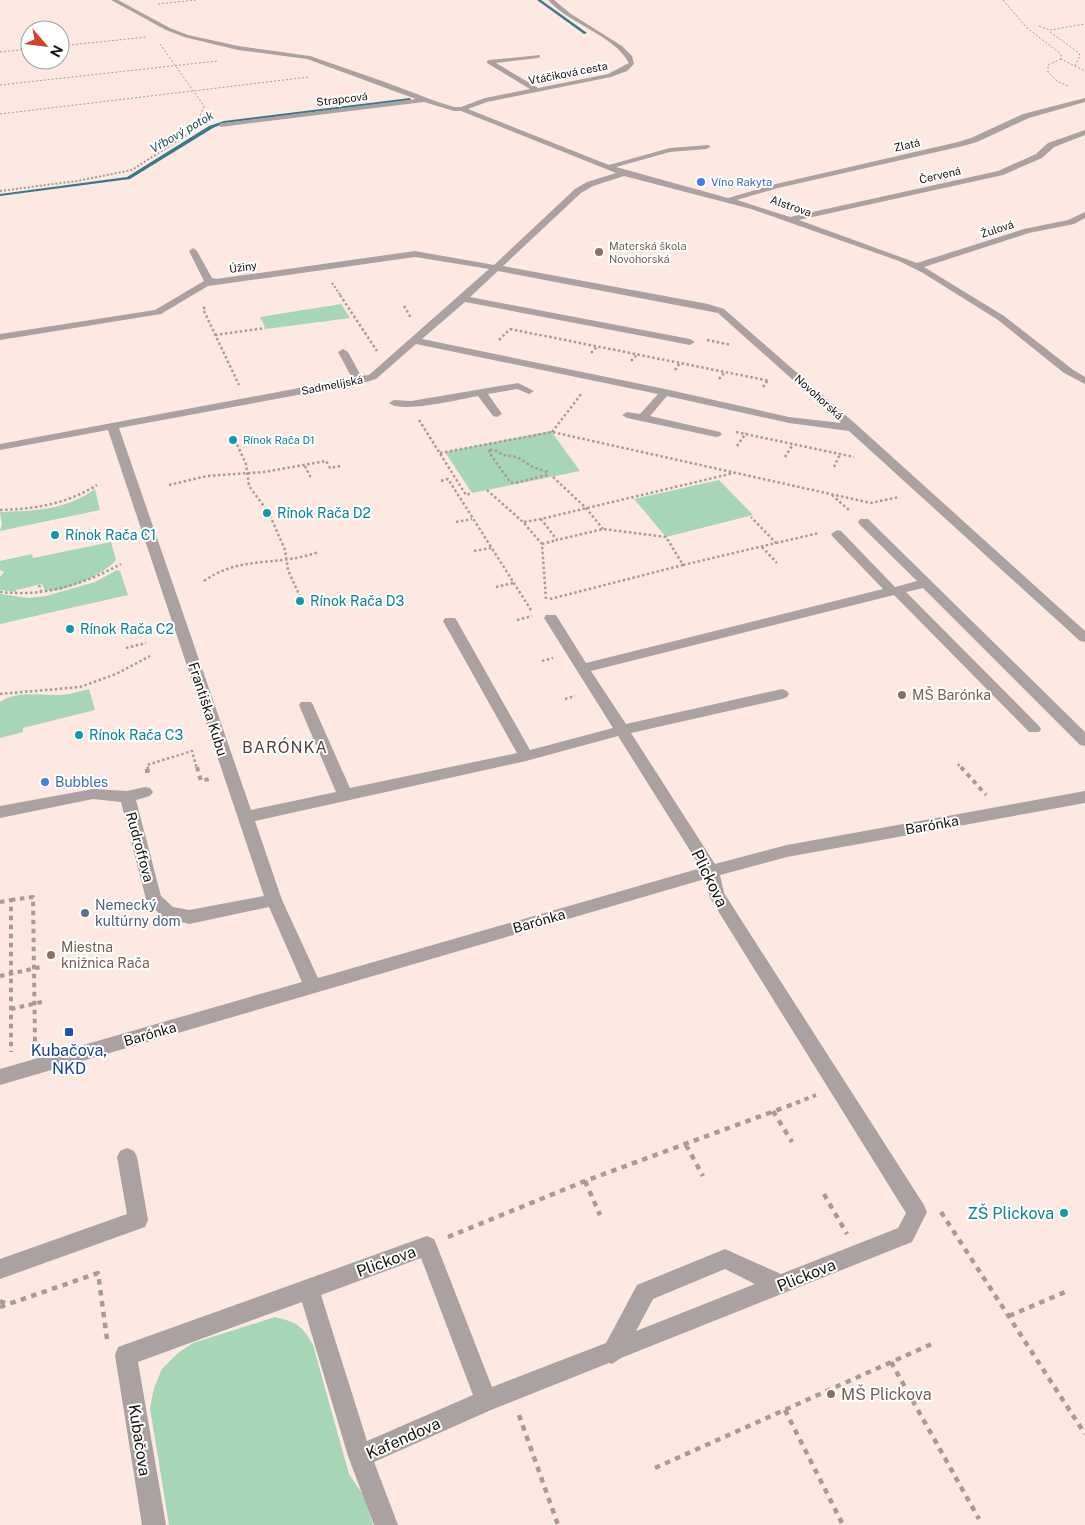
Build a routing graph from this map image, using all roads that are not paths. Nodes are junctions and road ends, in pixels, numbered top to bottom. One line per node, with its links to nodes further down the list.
1 (114, 0): 5 (street)
2 (551, 0): 4 (street, Vtáčiková cesta)
3 (538, 56): 4 (street)
4 (537, 90): 7 (street, Vtáčiková cesta)
5 (426, 100): 7 (street, Strapcová); 8 (street, Strapcová)
6 (1085, 100): 13 (street, Zlatá)
7 (462, 109): 11 (street, Alstrova)
8 (223, 125)
9 (1085, 132): 15 (street, Červená)
10 (706, 148): 11 (street)
11 (609, 167): 12 (street, Alstrova)
12 (624, 173): 13 (street, Alstrova); 18 (street, Sadmelijská)
13 (730, 200): 15 (street, Alstrova)
14 (1085, 215): 17 (street, Žulová)
15 (792, 219): 17 (street, Alstrova)
16 (194, 251): 19 (street)
17 (917, 266): 25 (street, Alstrova)
18 (497, 268): 19 (street, Úžiny); 20 (street, Sadmelijská); 35 (street, Novohorská)
19 (216, 282): 21 (street, Úžiny)
20 (463, 299): 22 (street, Sadmelijská); 23 (street)
21 (0, 337)
22 (415, 341): 26 (street, Sadmelijská); 29 (street)
23 (690, 342)
24 (343, 352): 26 (street)
25 (1085, 380)
26 (359, 381): 34 (street, Sadmelijská)
27 (529, 391): 28 (street)
28 (481, 392): 30 (street); 31 (street)
29 (665, 392): 33 (street); 35 (street)
30 (394, 403)
31 (497, 414)
32 (627, 415): 33 (street)
33 (643, 418): 36 (street)
34 (113, 427): 37 (street, Sadmelijská); 57 (street, Františka Kubu)
35 (854, 428): 44 (street, Novohorská)
36 (716, 434)
37 (0, 447)
38 (864, 522): 40 (street)
39 (837, 534): 41 (street)
40 (926, 583): 41 (street); 50 (street)
41 (895, 590): 45 (street); 48 (street)
42 (550, 612): 45 (street, Plickova)
43 (450, 621): 51 (street)
44 (1085, 638)
45 (584, 668): 49 (street, Plickova)
46 (782, 694): 49 (street)
47 (306, 705): 53 (street)
48 (1034, 729)
49 (622, 730): 51 (street); 58 (street, Plickova)
50 (1085, 742)
51 (526, 756): 53 (street)
52 (145, 792): 55 (street)
53 (345, 795): 57 (street)
54 (1085, 796): 58 (street, Barónka)
55 (127, 797): 56 (street, Rudroffova); 59 (street, Rudroffova)
56 (0, 812)
57 (245, 817): 59 (street, Františka Kubu)
58 (710, 871): 60 (street, Barónka); 64 (street, Plickova)
59 (274, 900): 60 (street, Františka Kubu)
60 (313, 987): 61 (street, Barónka)
61 (0, 1077)
62 (127, 1157): 63 (street)
63 (0, 1269)
64 (781, 1285): 67 (street, Plickova); 67 (street)
65 (309, 1289): 66 (street, Plickova); 68 (street, Plickova); 69 (street)
66 (118, 1352): 70 (street, Kubačova)
67 (612, 1353): 68 (street, Plickova)
68 (486, 1401): 69 (street, Kafendova)
69 (360, 1456): 71 (street, Kafendova)
70 (154, 1525)
71 (386, 1525)

